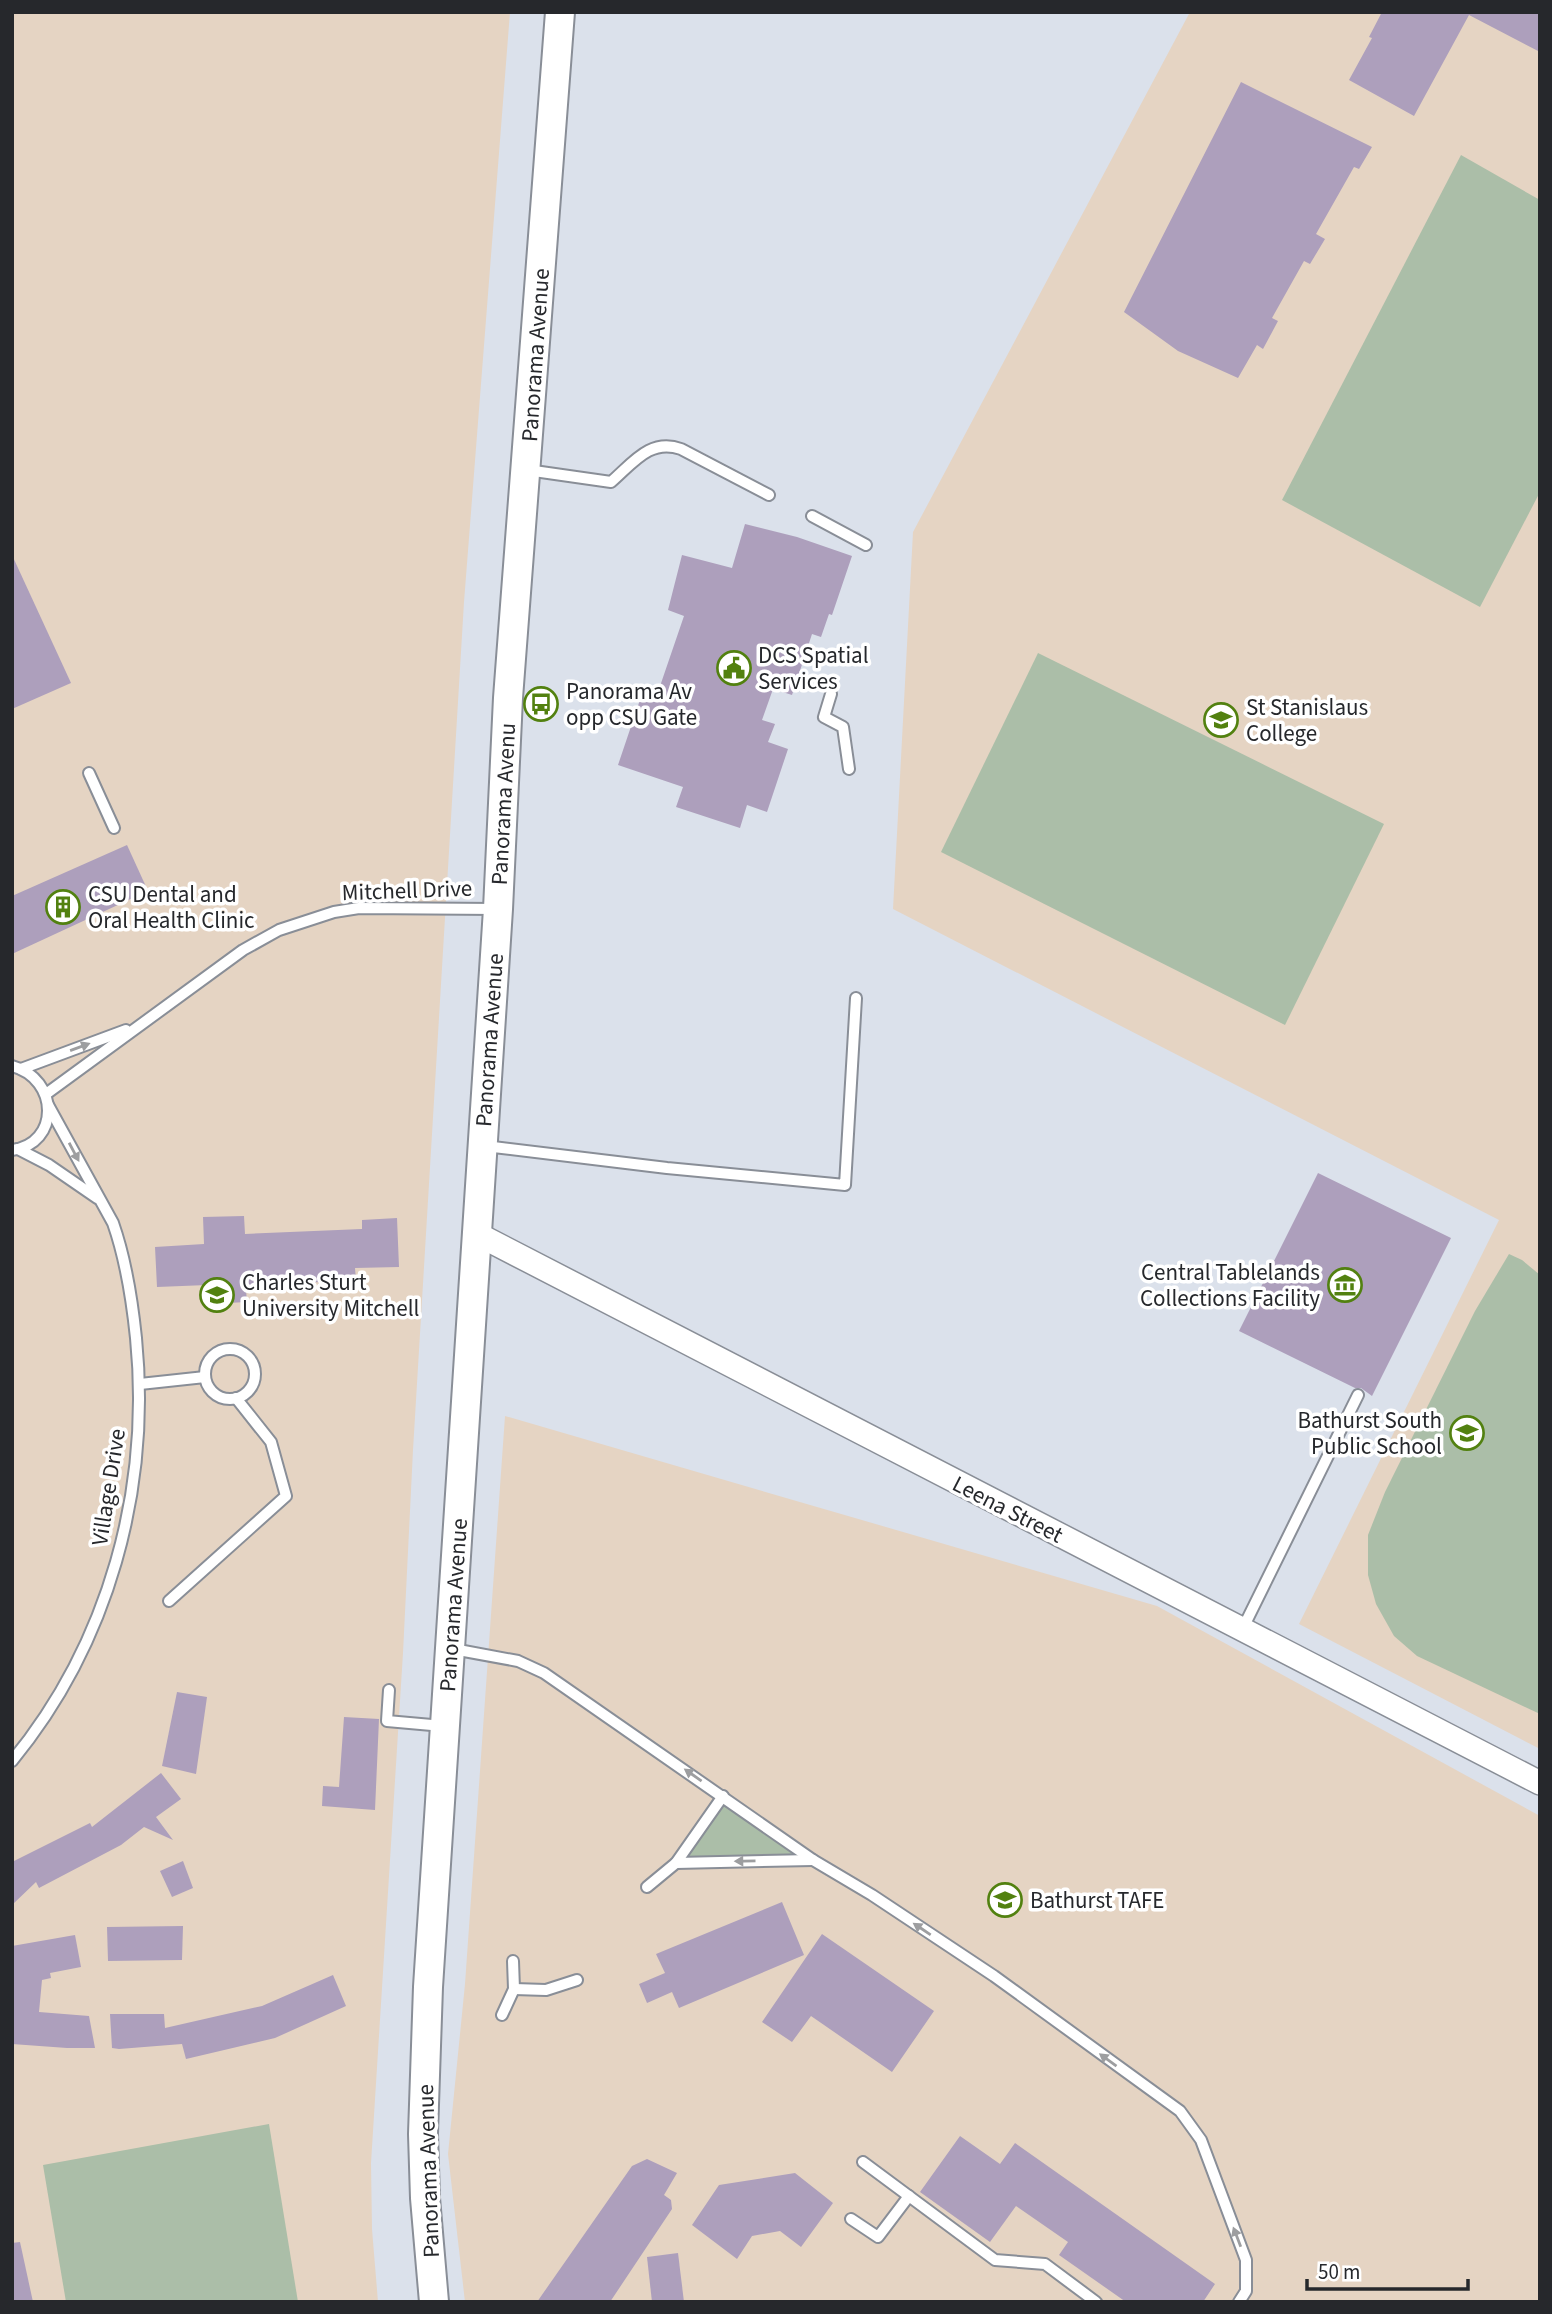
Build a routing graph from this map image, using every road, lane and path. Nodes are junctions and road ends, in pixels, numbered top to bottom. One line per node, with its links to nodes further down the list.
1 (560, 12): 2 (street, Panorama Avenue)
2 (527, 470): 3 (lane); 7 (street, Panorama Avenue)
3 (769, 495)
4 (812, 516): 5 (lane)
5 (866, 545)
6 (831, 694): 8 (lane)
7 (508, 698): 11 (street, Panorama Avenu)
8 (849, 769)
9 (89, 772): 10 (lane)
10 (114, 828)
11 (498, 909): 13 (lane, Mitchell Drive); 16 (street, Panorama Avenue)
12 (856, 998): 16 (lane)
13 (139, 1026): 14 (lane, Mitchell Drive, one-way to 13); 15 (lane, Mitchell Drive)
14 (17, 1067): 15 (lane, Village Drive)
15 (47, 1100): 17 (lane); 18 (lane, Village Drive, one-way to 18)
16 (482, 1146): 19 (street, Panorama Avenue)
17 (15, 1150): 18 (lane, Village Drive)
18 (99, 1200): 21 (lane, Village Drive)
19 (477, 1234): 25 (street, Leena Street); 26 (street, Panorama Avenue)
20 (205, 1377): 21 (lane); 23 (lane); 23 (lane)
21 (140, 1384): 29 (lane, Village Drive)
22 (1358, 1395): 25 (lane)
23 (236, 1398): 24 (lane)
24 (169, 1601)
25 (1242, 1630): 30 (street, Leena Street)
26 (450, 1649): 28 (street, Panorama Avenue); 31 (lane, one-way to 26)
27 (389, 1690): 28 (lane)
28 (445, 1726): 42 (street, Panorama Avenue)
29 (12, 1761)
30 (1540, 1783)
31 (723, 1796): 32 (lane); 33 (lane)
32 (813, 1860): 33 (lane, one-way to 33); 44 (lane, one-way to 32)
33 (676, 1863): 34 (lane)
34 (647, 1887)
35 (513, 1961): 37 (lane)
36 (577, 1980): 37 (lane)
37 (514, 1989): 38 (lane)
38 (502, 2015)
39 (863, 2162): 40 (lane)
40 (909, 2196): 41 (lane); 43 (lane)
41 (851, 2219)
42 (434, 2302)
43 (1096, 2302)
44 (1239, 2302)

